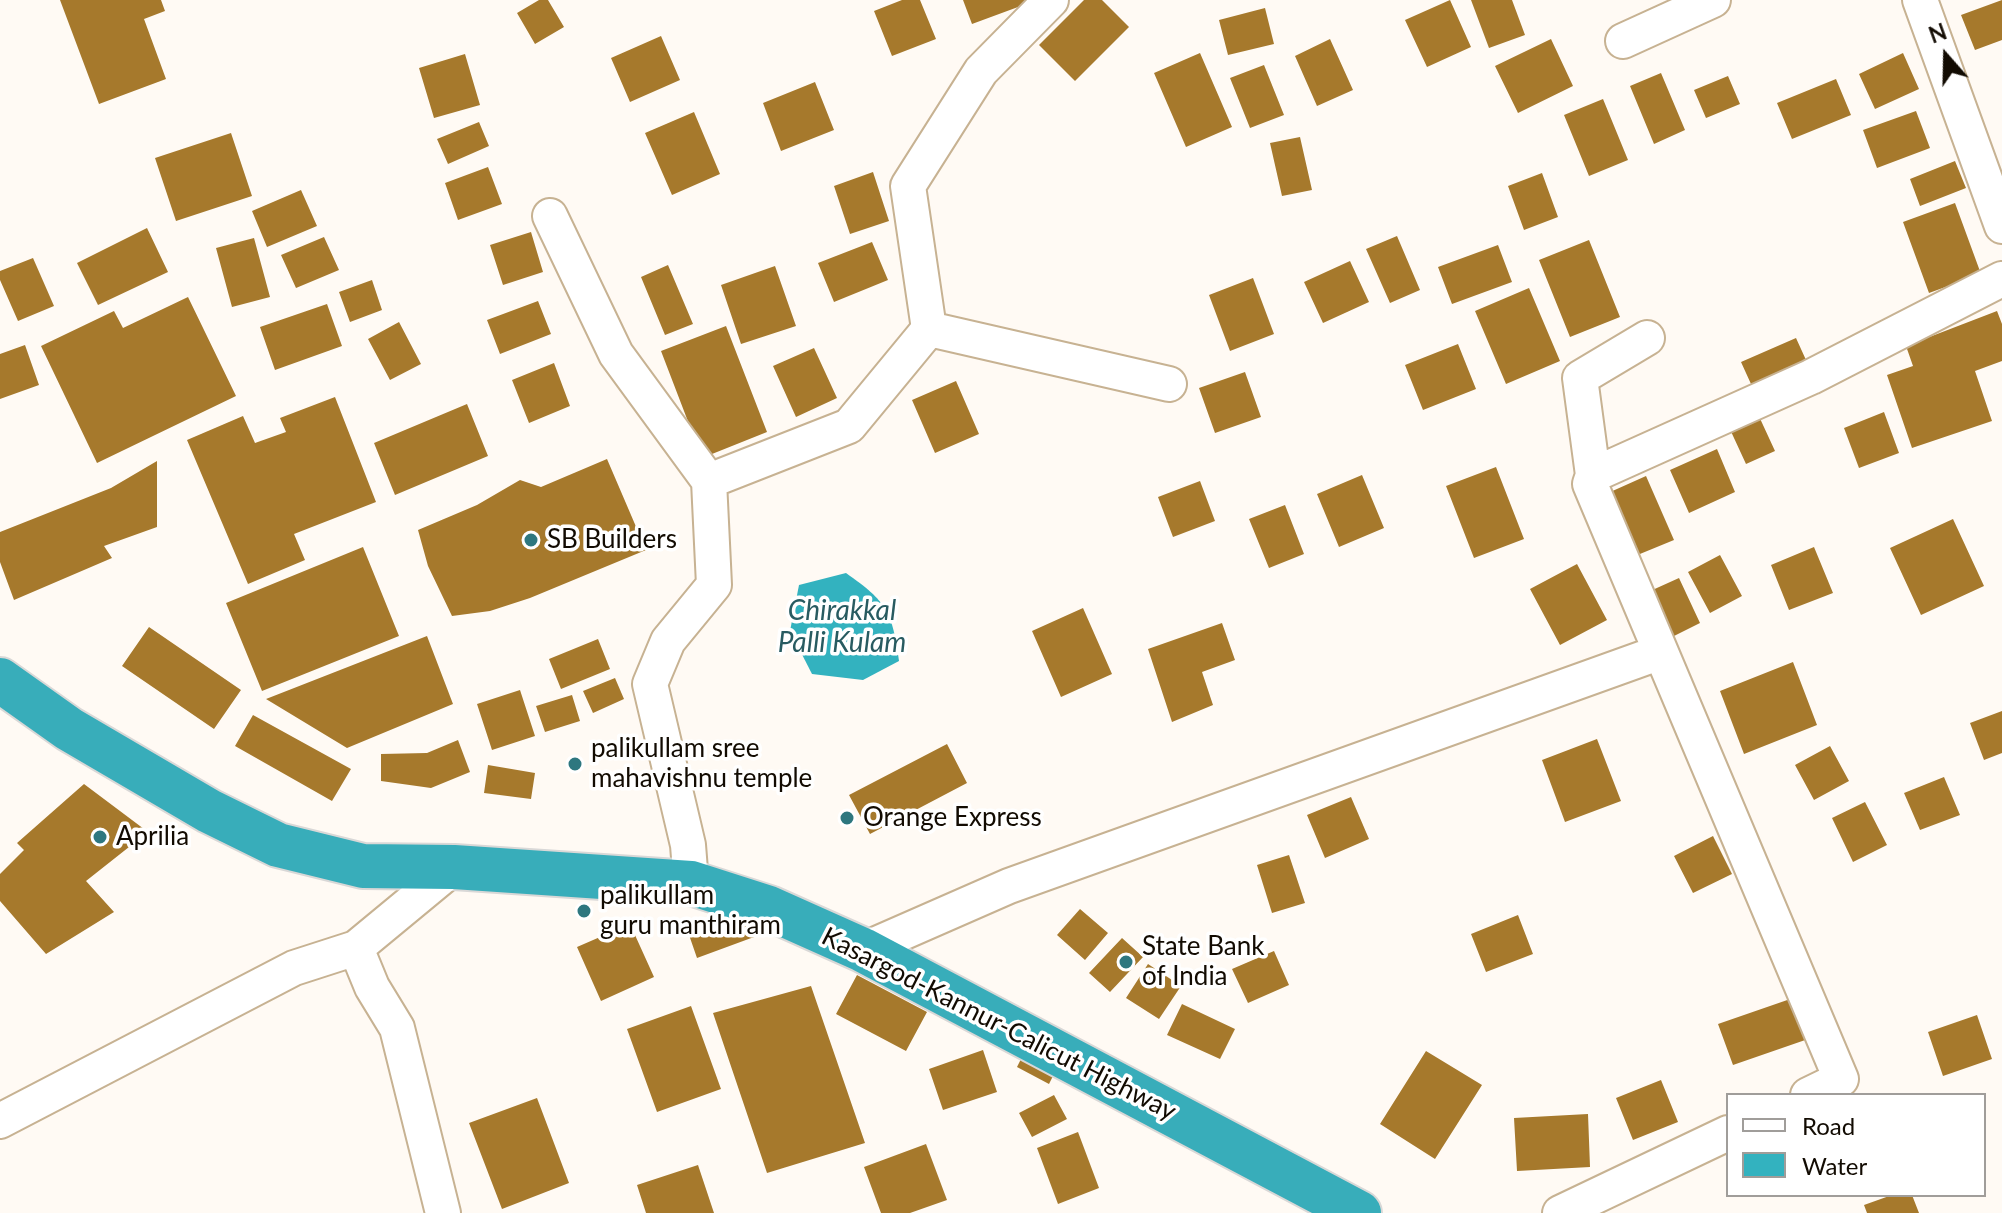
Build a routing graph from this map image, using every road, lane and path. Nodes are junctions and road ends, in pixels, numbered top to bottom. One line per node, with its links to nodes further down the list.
1 (1051, 0): 8 (street)
2 (1713, 0): 4 (street)
3 (1920, 0): 6 (street)
4 (1623, 41)
5 (550, 216): 12 (street)
6 (2002, 226)
7 (2002, 279): 11 (street)
8 (929, 329): 10 (street); 12 (street)
9 (1647, 338): 11 (street)
10 (1169, 384)
11 (1593, 475): 13 (street)
12 (709, 481): 16 (street)
13 (1658, 653): 18 (street); 19 (street)
14 (0, 680): 15 (highway, Kasargod-Kannur-Calicut Highway)
15 (454, 867): 16 (highway, Kasargod-Kannur-Calicut Highway); 17 (street)
16 (691, 883): 18 (highway, Kasargod-Kannur-Calicut Highway)
17 (356, 948): 20 (street); 22 (street)
18 (863, 950): 23 (highway, Kasargod-Kannur-Calicut Highway)
19 (1812, 1093)
20 (0, 1121)
21 (1726, 1134): 24 (street)
22 (443, 1213)
23 (1359, 1213)
24 (1560, 1213)

